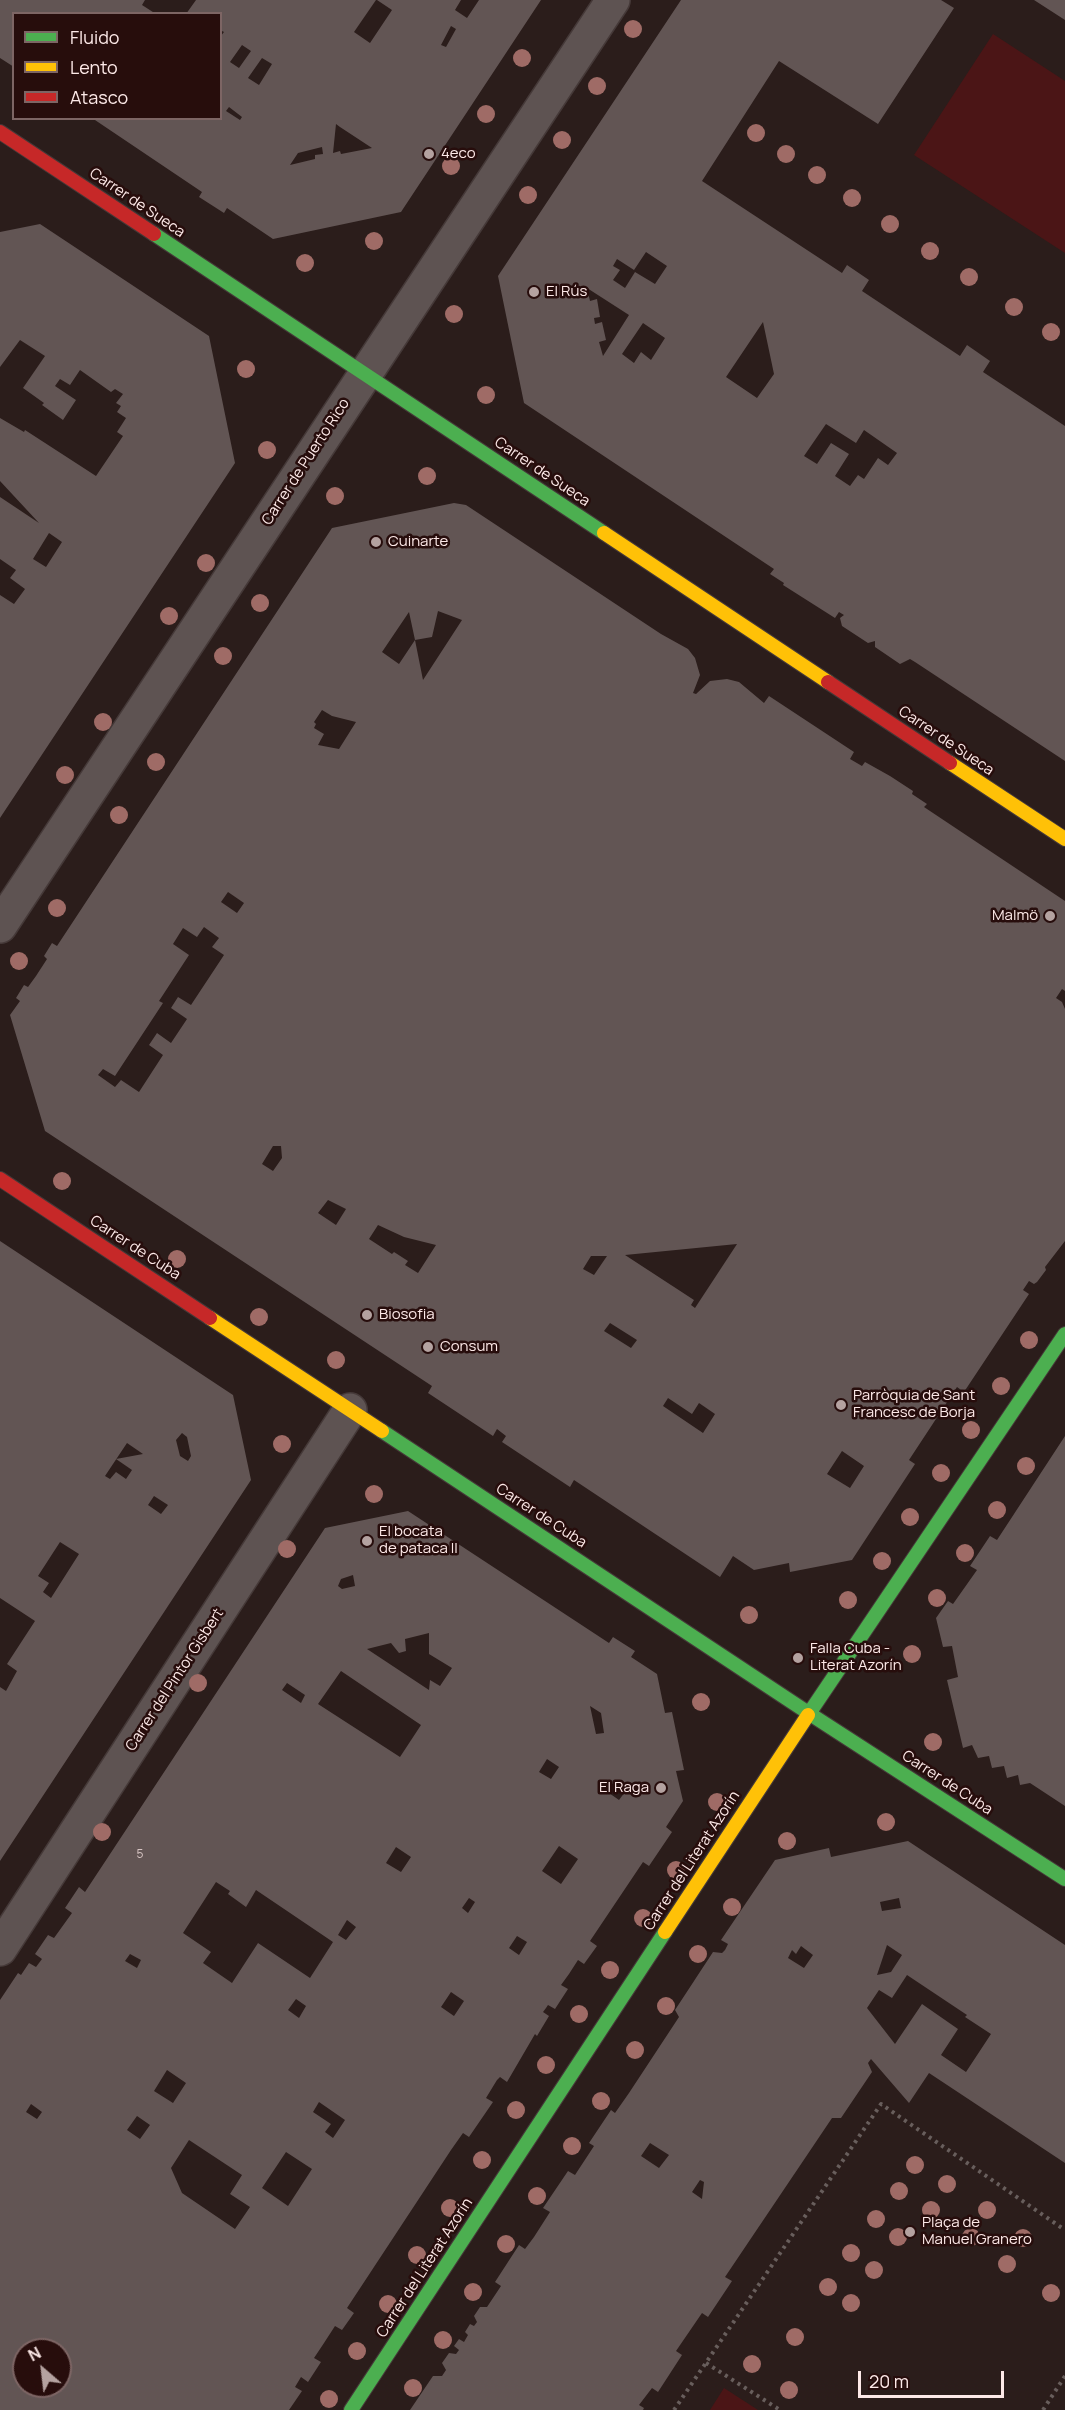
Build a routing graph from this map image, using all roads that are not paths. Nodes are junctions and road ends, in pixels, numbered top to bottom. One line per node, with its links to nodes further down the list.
1 (613, 0): 3 (street, Carrer de Puerto Rico)
2 (0, 132): 3 (street, Carrer de Sueca)
3 (364, 374): 4 (street, Carrer de Sueca); 5 (street, Carrer de Puerto Rico)
4 (1065, 839)
5 (0, 926)
6 (0, 1179): 8 (street, Carrer de Cuba)
7 (1065, 1334): 9 (street, Carrer del Literat Azorín)
8 (350, 1410): 9 (street, Carrer de Cuba); 11 (street, Carrer del Pintor Gisbert)
9 (810, 1714): 10 (street, Carrer de Cuba); 12 (street, Carrer del Literat Azorín)
10 (1065, 1879)
11 (0, 1949)
12 (351, 2410)

